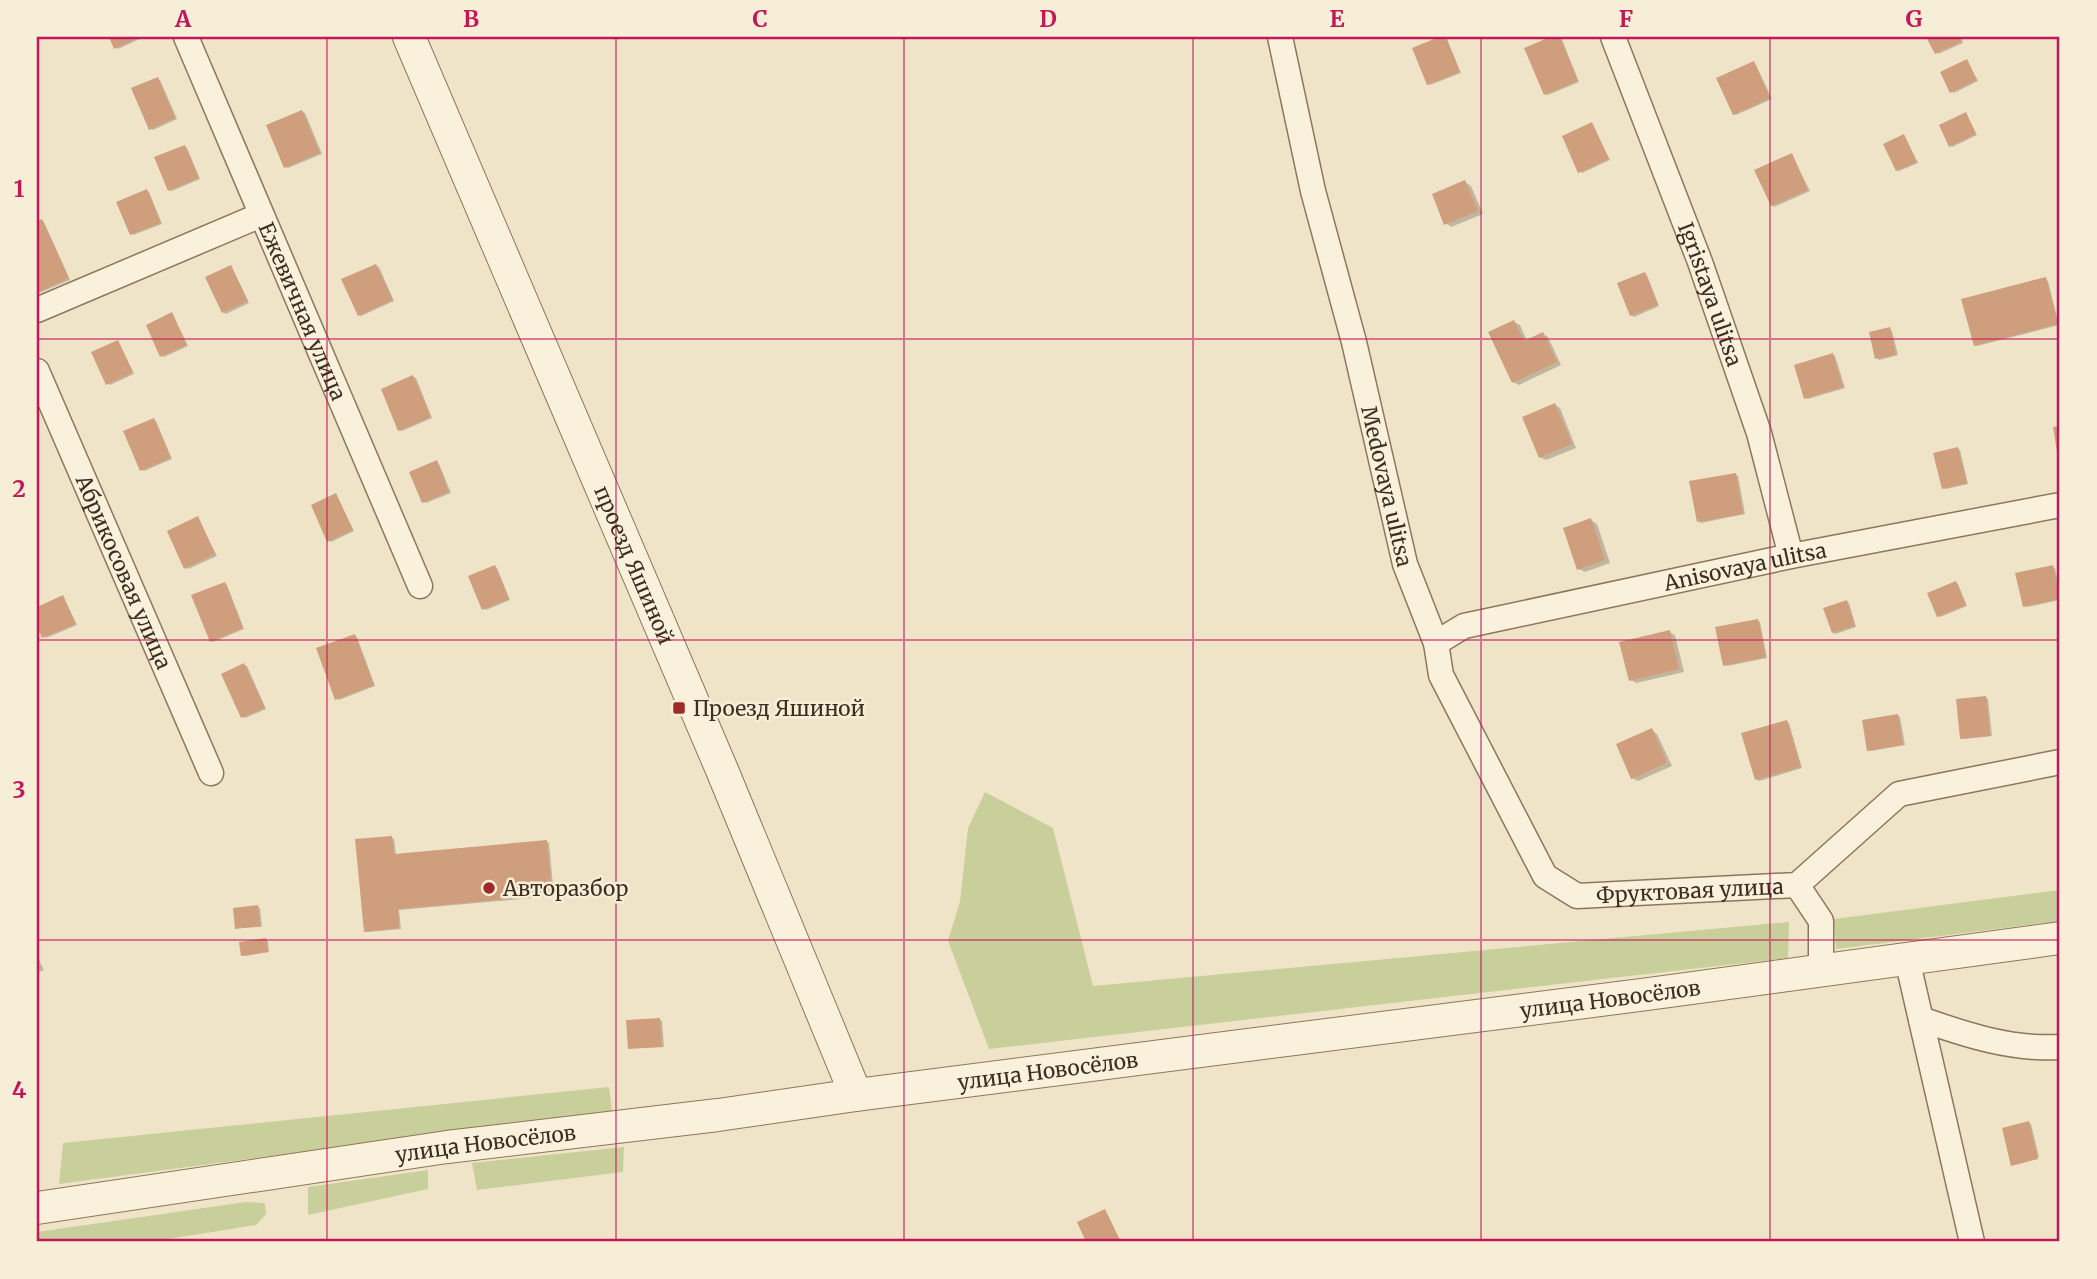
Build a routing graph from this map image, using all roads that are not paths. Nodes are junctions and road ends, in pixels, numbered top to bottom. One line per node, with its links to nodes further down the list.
1 (186, 37): 5 (street, Ежевичная улица)
2 (409, 37): 21 (street, проезд Яшиной)
3 (1280, 37): 11 (street, Medovaya ulitsa)
4 (1613, 37): 9 (street, Igristaya ulitsa)
5 (261, 215): 6 (street); 10 (street, Ежевичная улица)
6 (37, 310)
7 (37, 371): 13 (street, Абрикосовая улица)
8 (2060, 505): 9 (street, Anisovaya ulitsa)
9 (1791, 556): 11 (street, Anisovaya ulitsa)
10 (420, 586)
11 (1436, 643): 15 (street, Medovaya ulitsa)
12 (2060, 762): 14 (street, Фруктовая улица)
13 (211, 773)
14 (1797, 885): 15 (street, Фруктовая улица); 18 (street)
15 (1577, 896)
16 (2060, 938): 17 (street, улица Новосёлов)
17 (1907, 959): 18 (street, улица Новосёлов); 19 (street)
18 (1821, 970): 21 (street, улица Новосёлов)
19 (1921, 1020): 20 (street); 23 (street)
20 (2060, 1047)
21 (856, 1095): 22 (street, улица Новосёлов)
22 (37, 1208)
23 (1972, 1242)

